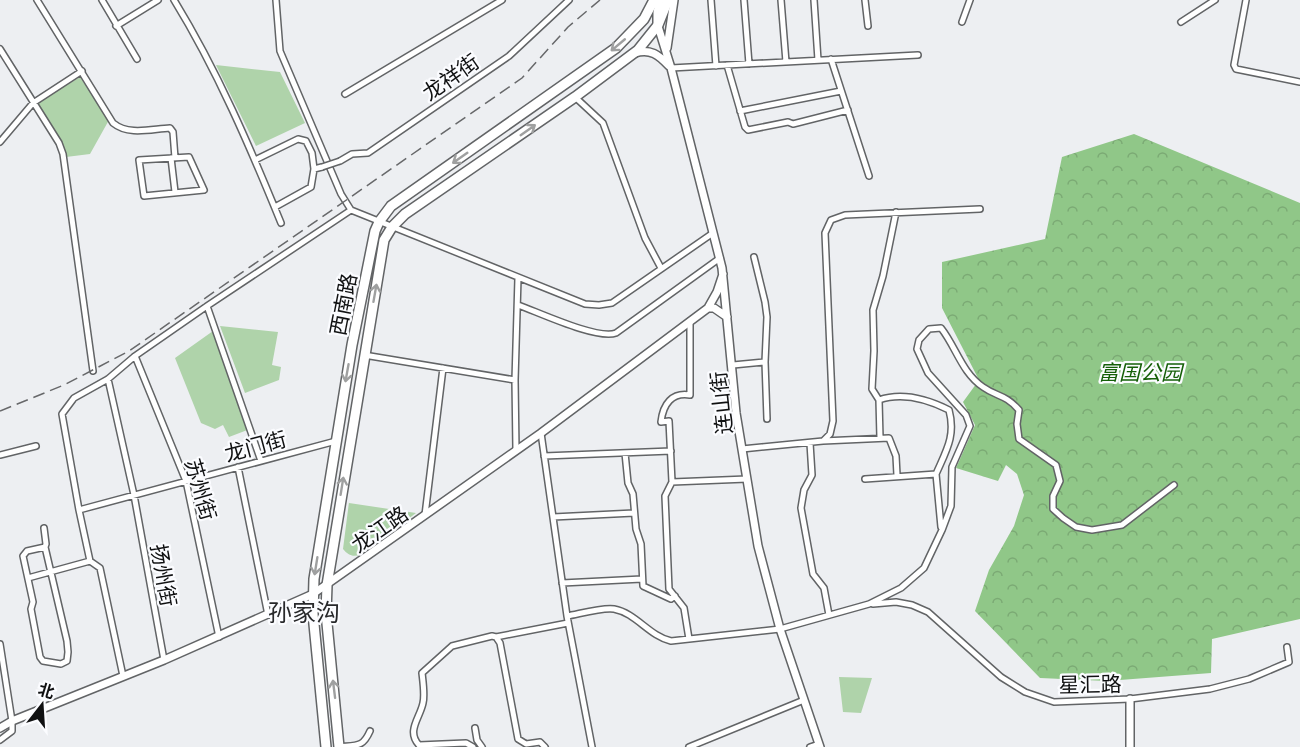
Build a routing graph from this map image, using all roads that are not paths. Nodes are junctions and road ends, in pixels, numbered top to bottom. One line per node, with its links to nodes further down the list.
1 (38, 0): 37 (street)
2 (102, 0): 23 (street)
3 (158, 0): 23 (street)
4 (174, 0): 47 (street)
5 (276, 0): 53 (street)
6 (502, 0): 40 (street)
7 (569, 0): 48 (street, 龙祥街, bridge)
8 (654, 0): 55 (main road, 西南路, one-way to 55)
9 (660, 0): 22 (street)
10 (668, 0): 22 (main road)
11 (674, 0): 27 (street)
12 (711, 0): 35 (street)
13 (744, 0): 33 (street)
14 (781, 0): 32 (street)
15 (814, 0): 30 (street)
16 (865, 0): 24 (street)
17 (970, 0): 20 (street)
18 (1215, 0): 21 (street)
19 (1246, 0): 38 (street)
20 (962, 22)
21 (1181, 22)
22 (658, 25): 26 (main road); 27 (street, 连山街)
23 (116, 26): 29 (street)
24 (868, 26)
25 (0, 49): 42 (street)
26 (635, 53): 36 (street); 41 (main road)
27 (666, 53): 36 (street, 连山街)
28 (918, 56): 31 (street)
29 (137, 59)
30 (818, 60): 31 (street); 32 (street)
31 (831, 60): 39 (street)
32 (786, 62): 33 (street)
33 (749, 64): 34 (street)
34 (727, 65): 35 (street); 44 (street)
35 (716, 66): 36 (street)
36 (670, 68): 58 (street, 连山街)
37 (82, 71): 42 (street); 46 (street)
38 (1300, 82)
39 (841, 91): 43 (street); 44 (street)
40 (345, 94)
41 (575, 97): 57 (main road, one-way to 41); 61 (street)
42 (33, 102): 45 (street); 74 (street)
43 (848, 110): 44 (street); 49 (street)
44 (740, 111)
45 (0, 142)
46 (173, 158): 50 (street); 50 (street); 50 (street)
47 (255, 160): 48 (street); 51 (street)
48 (314, 170): 51 (street)
49 (869, 176)
50 (174, 192)
51 (275, 207): 56 (street)
52 (980, 209): 54 (street)
53 (351, 210): 55 (street); 65 (street)
54 (896, 212): 77 (street); 82 (street)
55 (379, 222): 57 (street); 81 (main road, 西南路, one-way to 81)
56 (281, 224)
57 (392, 227): 63 (street); 69 (main road, one-way to 57)
58 (713, 233): 60 (street, 连山街); 61 (street)
59 (754, 257): 71 (street)
60 (720, 258): 62 (street, 连山街); 64 (street)
61 (661, 268): 63 (street)
62 (723, 274): 66 (street, 龙江路); 67 (street, 连山街)
63 (518, 278): 64 (street)
64 (518, 305): 76 (street)
65 (207, 306): 70 (street); 91 (street)
66 (708, 308): 67 (street); 68 (street, 龙江路)
67 (727, 317): 72 (street, 连山街)
68 (690, 321): 79 (street, 龙江路); 87 (street)
69 (364, 354): 73 (street); 113 (main road, one-way to 69)
70 (135, 356): 75 (street); 97 (street, 苏州街)
71 (765, 362): 72 (street); 78 (street)
72 (733, 365): 85 (street, 连山街)
73 (443, 368): 76 (street); 103 (street)
74 (93, 371)
75 (108, 380): 100 (street, 扬州街); 101 (street)
76 (515, 380): 86 (street)
77 (879, 400): 80 (street); 93 (street)
78 (768, 419)
79 (541, 433): 86 (street, 龙江路); 90 (street)
80 (880, 438): 82 (street); 94 (street)
81 (336, 441): 91 (street, 龙门街); 114 (main road, 西南路, one-way to 114)
82 (823, 441): 83 (street)
83 (810, 442): 85 (street); 118 (street)
84 (36, 446): 89 (street)
85 (742, 449): 96 (street, 连山街)
86 (516, 450): 103 (street, 龙江路)
87 (671, 452): 88 (street); 98 (street)
88 (625, 453): 90 (street); 102 (street)
89 (0, 455)
90 (544, 456): 104 (street)
91 (261, 461): 92 (street, 龙门街)
92 (238, 467): 97 (street, 龙门街); 117 (street)
93 (936, 474): 94 (street); 106 (street)
94 (897, 475): 95 (street)
95 (865, 478)
96 (747, 479): 98 (street); 120 (street, 连山街)
97 (186, 481): 100 (street, 龙门街); 121 (street, 苏州街)
98 (672, 482): 115 (street)
99 (1173, 485): 106 (street)
100 (134, 495): 101 (street, 龙门街); 126 (street, 扬州街)
101 (79, 510): 108 (street)
102 (634, 513): 104 (street); 111 (street)
103 (425, 516): 113 (street, 龙江路)
104 (553, 517): 112 (street)
105 (44, 528): 107 (street)
106 (942, 530): 116 (street)
107 (45, 547): 109 (street); 110 (street)
108 (90, 561): 109 (street); 127 (street)
109 (52, 571): 110 (street); 110 (street)
110 (28, 578)
111 (642, 579): 112 (street); 115 (street)
112 (562, 583): 119 (street)
113 (327, 585): 114 (street, 龙江路); 137 (main road, one-way to 113)
114 (313, 594): 117 (street, 龙江路); 136 (main road, 西南路)
115 (675, 596): 123 (street)
116 (869, 604): 118 (street); 128 (street, 星汇路)
117 (268, 615): 121 (street, 龙江路)
118 (829, 615): 120 (street)
119 (568, 619): 122 (street); 123 (street); 141 (street)
120 (780, 629): 123 (street); 129 (street, 连山街)
121 (219, 637): 126 (street, 龙江路)
122 (496, 637): 138 (street); 140 (street)
123 (689, 639)
124 (0, 644): 130 (street)
125 (1287, 647): 128 (street, 星汇路)
126 (164, 660): 127 (street, 龙江路)
127 (123, 676): 130 (street, 龙江路)
128 (1130, 699): 144 (street)
129 (804, 700): 135 (street, 连山街); 142 (street)
130 (12, 721): 131 (street, 龙江路); 134 (street)
131 (0, 728)
132 (475, 728): 139 (street)
133 (370, 731): 137 (street)
134 (0, 740)
135 (819, 745): 143 (street)
136 (326, 747)
137 (339, 747)
138 (473, 747)
139 (482, 747)
140 (545, 747)
141 (592, 747)
142 (689, 747)
143 (810, 747)
144 (1130, 747)

